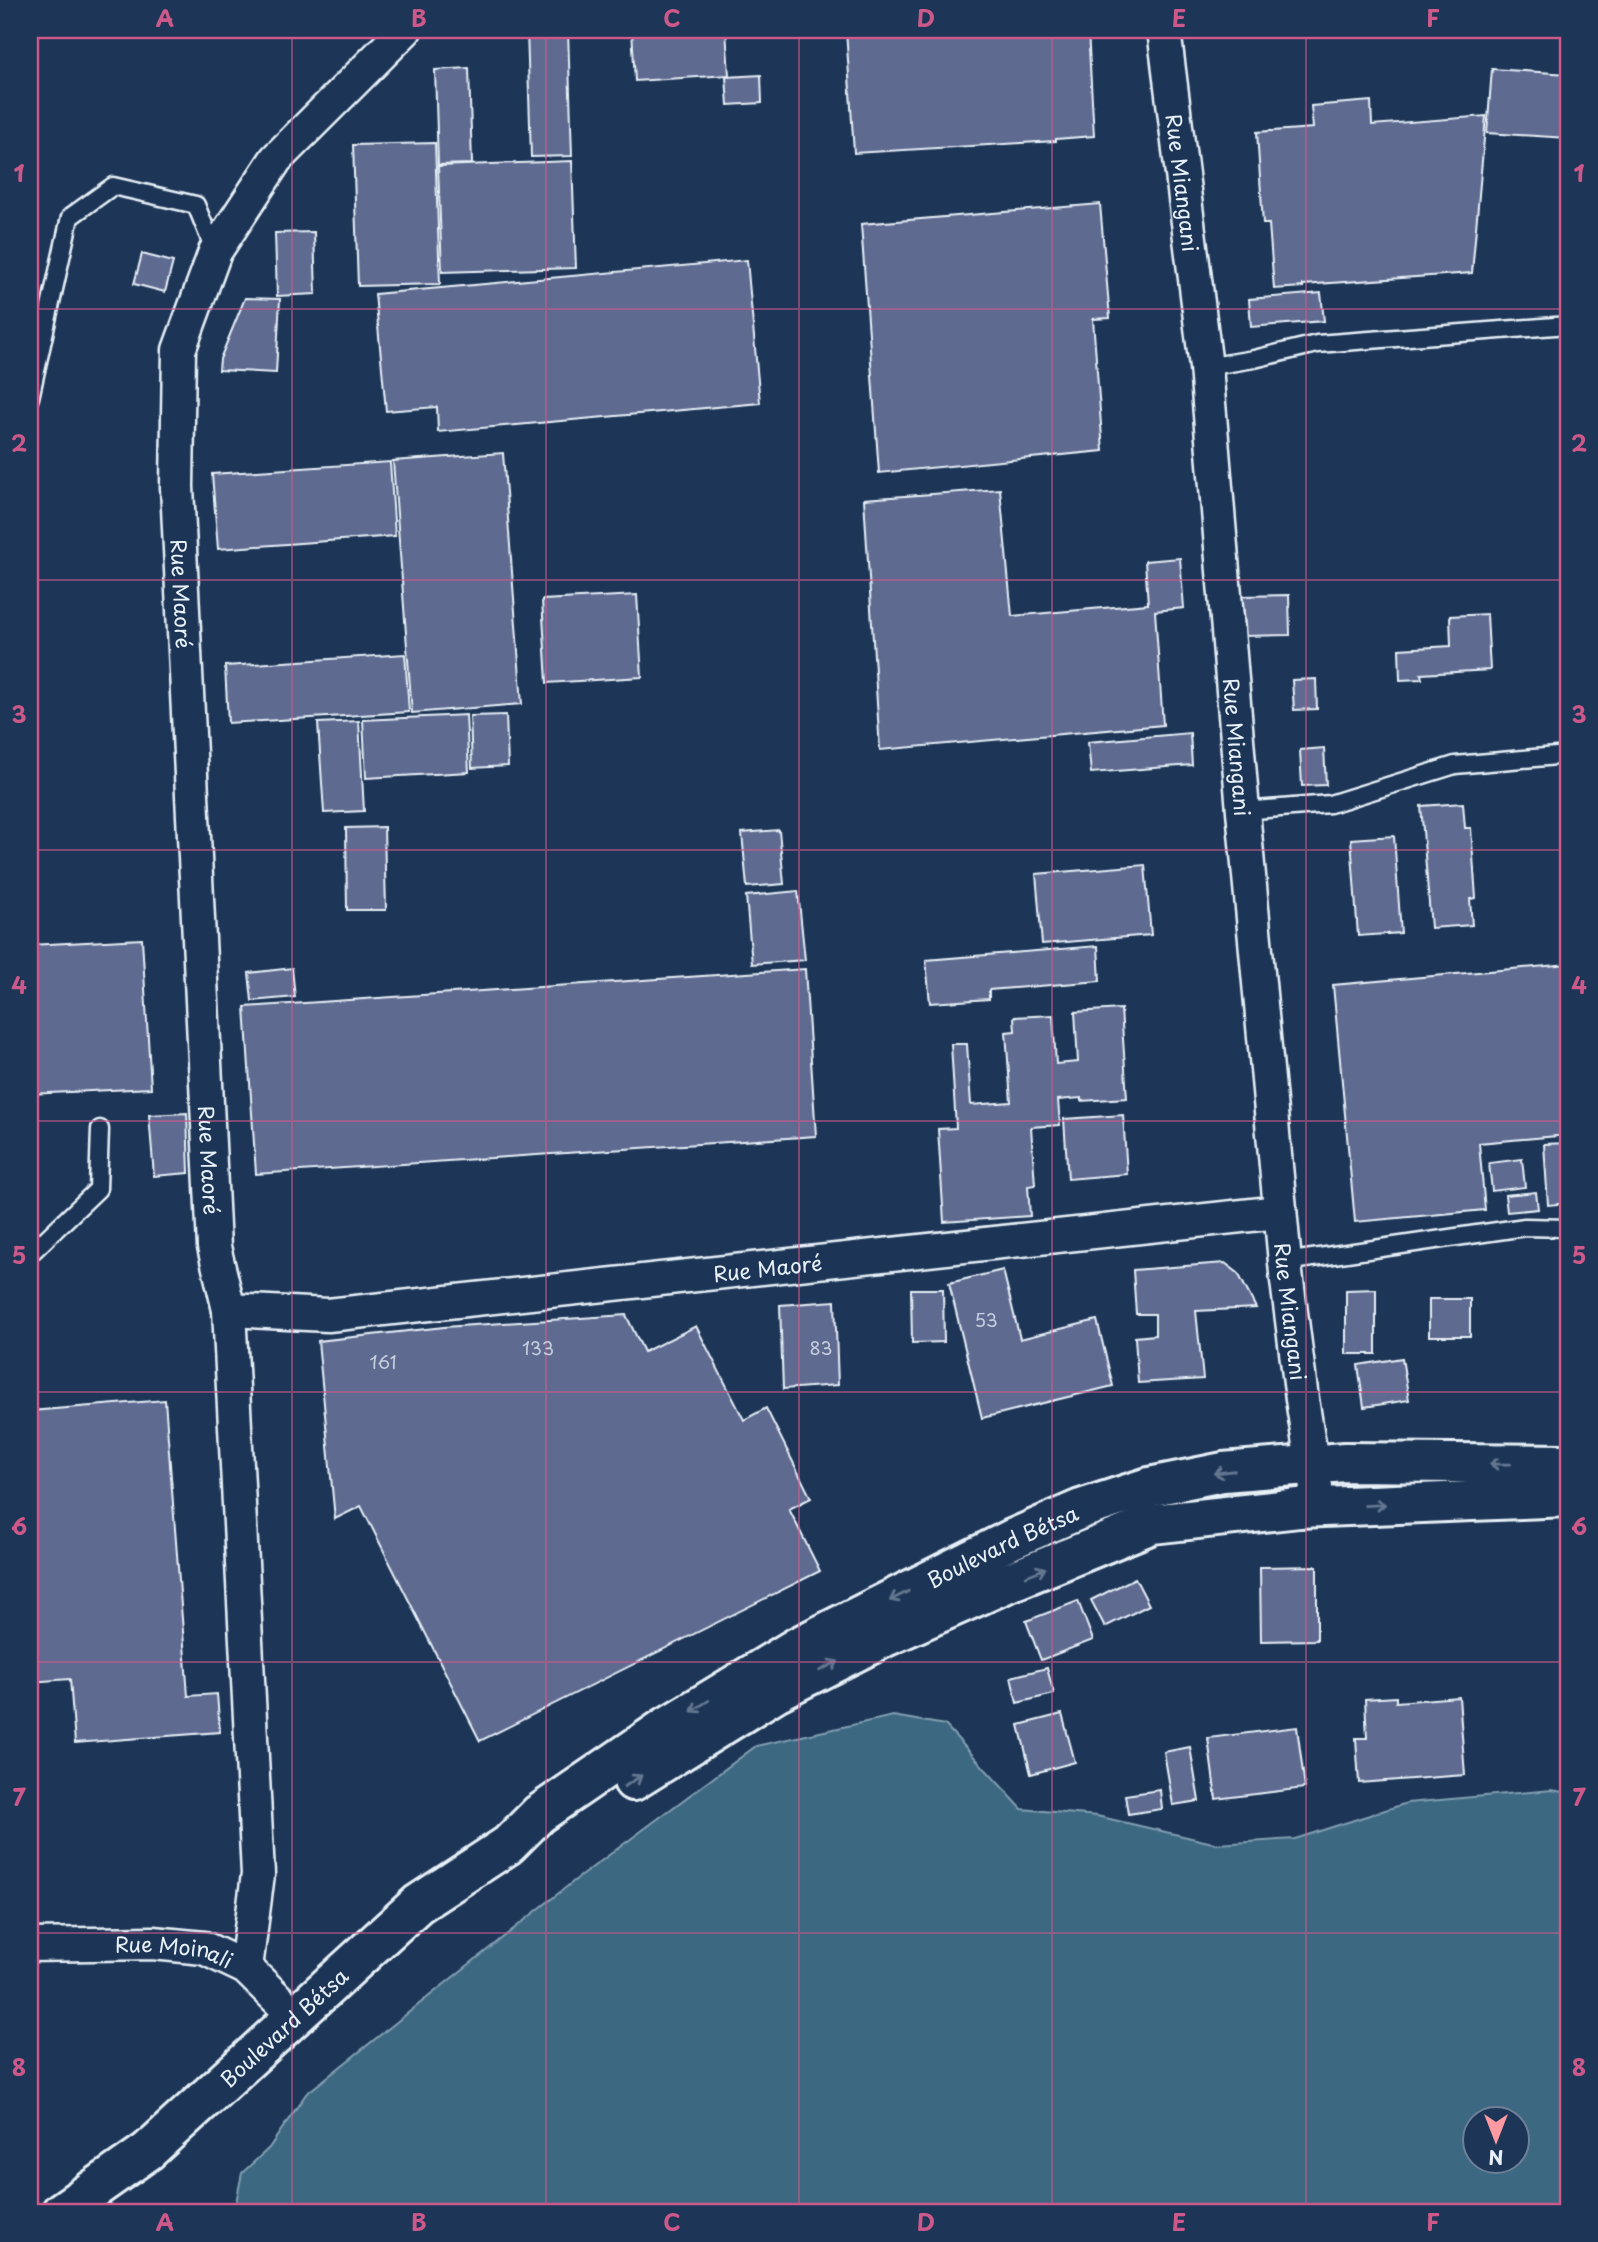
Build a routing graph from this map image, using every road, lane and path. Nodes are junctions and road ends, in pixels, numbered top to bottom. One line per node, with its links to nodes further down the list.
1 (405, 30): 3 (street, Rue Maoré)
2 (1164, 30): 5 (street, Rue Miangani)
3 (215, 252): 6 (lane); 14 (street, Rue Maoré)
4 (1568, 325): 5 (lane)
5 (1206, 367): 8 (street, Rue Miangani)
6 (30, 398)
7 (1568, 755): 8 (lane)
8 (1244, 811): 10 (street, Rue Miangani)
9 (100, 1129): 12 (lane)
10 (1280, 1212): 13 (street, Rue Miangani); 14 (street, Rue Maoré)
11 (1568, 1228): 13 (lane)
12 (30, 1254)
13 (1285, 1262): 15 (street, Rue Miangani)
14 (229, 1310): 22 (street)
15 (1313, 1463): 16 (main road, Boulevard Bétsa, one-way to 15); 18 (street, Rue Miangani); 19 (main road); 20 (main road, Boulevard Bétsa, one-way to 20)
16 (1568, 1464)
17 (1568, 1497): 18 (main road, Boulevard Bétsa, one-way to 17)
18 (1319, 1507): 19 (main road, Boulevard Bétsa)
19 (1152, 1524): 20 (main road, Boulevard Bétsa, one-way to 19)
20 (508, 1845): 23 (main road, Boulevard Bétsa)
21 (30, 1945): 22 (street, Rue Moinali)
22 (246, 1968): 23 (street, Rue Moinali)
23 (295, 2016): 24 (main road, Boulevard Bétsa)
24 (61, 2212)

